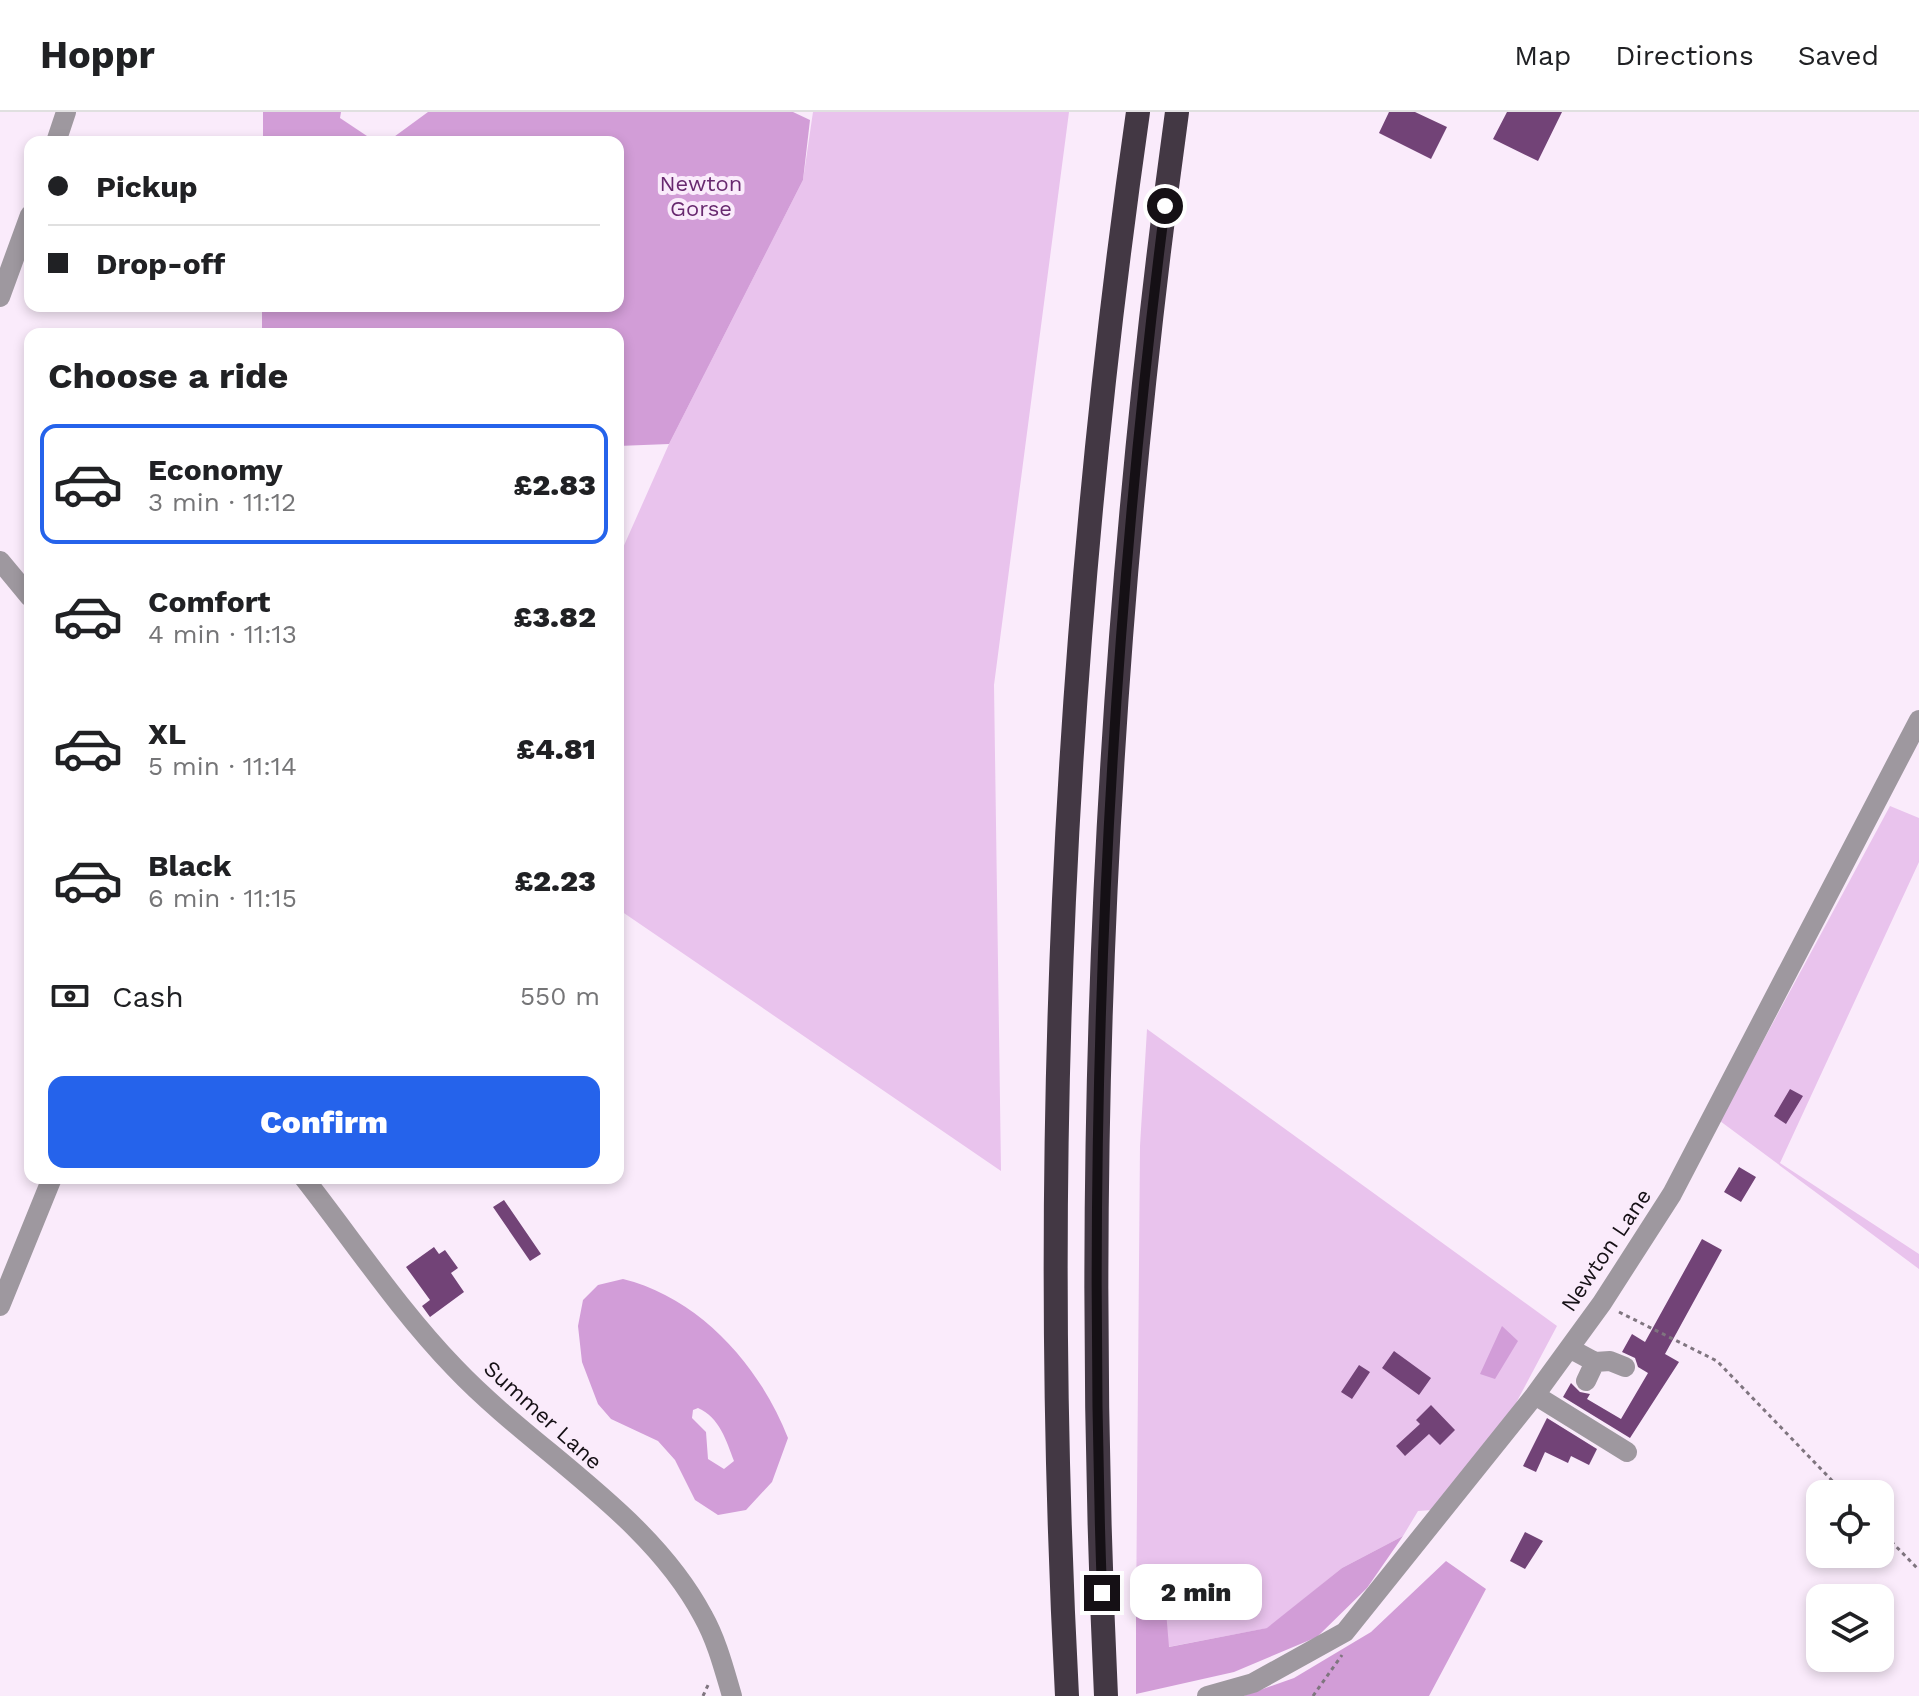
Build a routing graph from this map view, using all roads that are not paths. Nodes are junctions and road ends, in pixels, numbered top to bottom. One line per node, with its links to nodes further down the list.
1 (66, 112): 4 (street)
2 (1138, 112): 20 (highway)
3 (1177, 112): 21 (highway)
4 (58, 136)
5 (24, 231): 6 (street)
6 (0, 297)
7 (0, 561): 8 (street)
8 (24, 590)
9 (1919, 720): 13 (street, Newton Lane)
10 (50, 1184): 12 (street)
11 (308, 1184): 19 (street, Summer Lane)
12 (0, 1306)
13 (1569, 1348): 14 (street); 17 (street, Newton Lane)
14 (1595, 1362): 15 (street); 16 (street)
15 (1625, 1367)
16 (1586, 1381)
17 (1535, 1395): 18 (street); 22 (street, Newton Lane)
18 (1627, 1452)
19 (732, 1696)
20 (1067, 1696)
21 (1106, 1696)
22 (1207, 1696)

